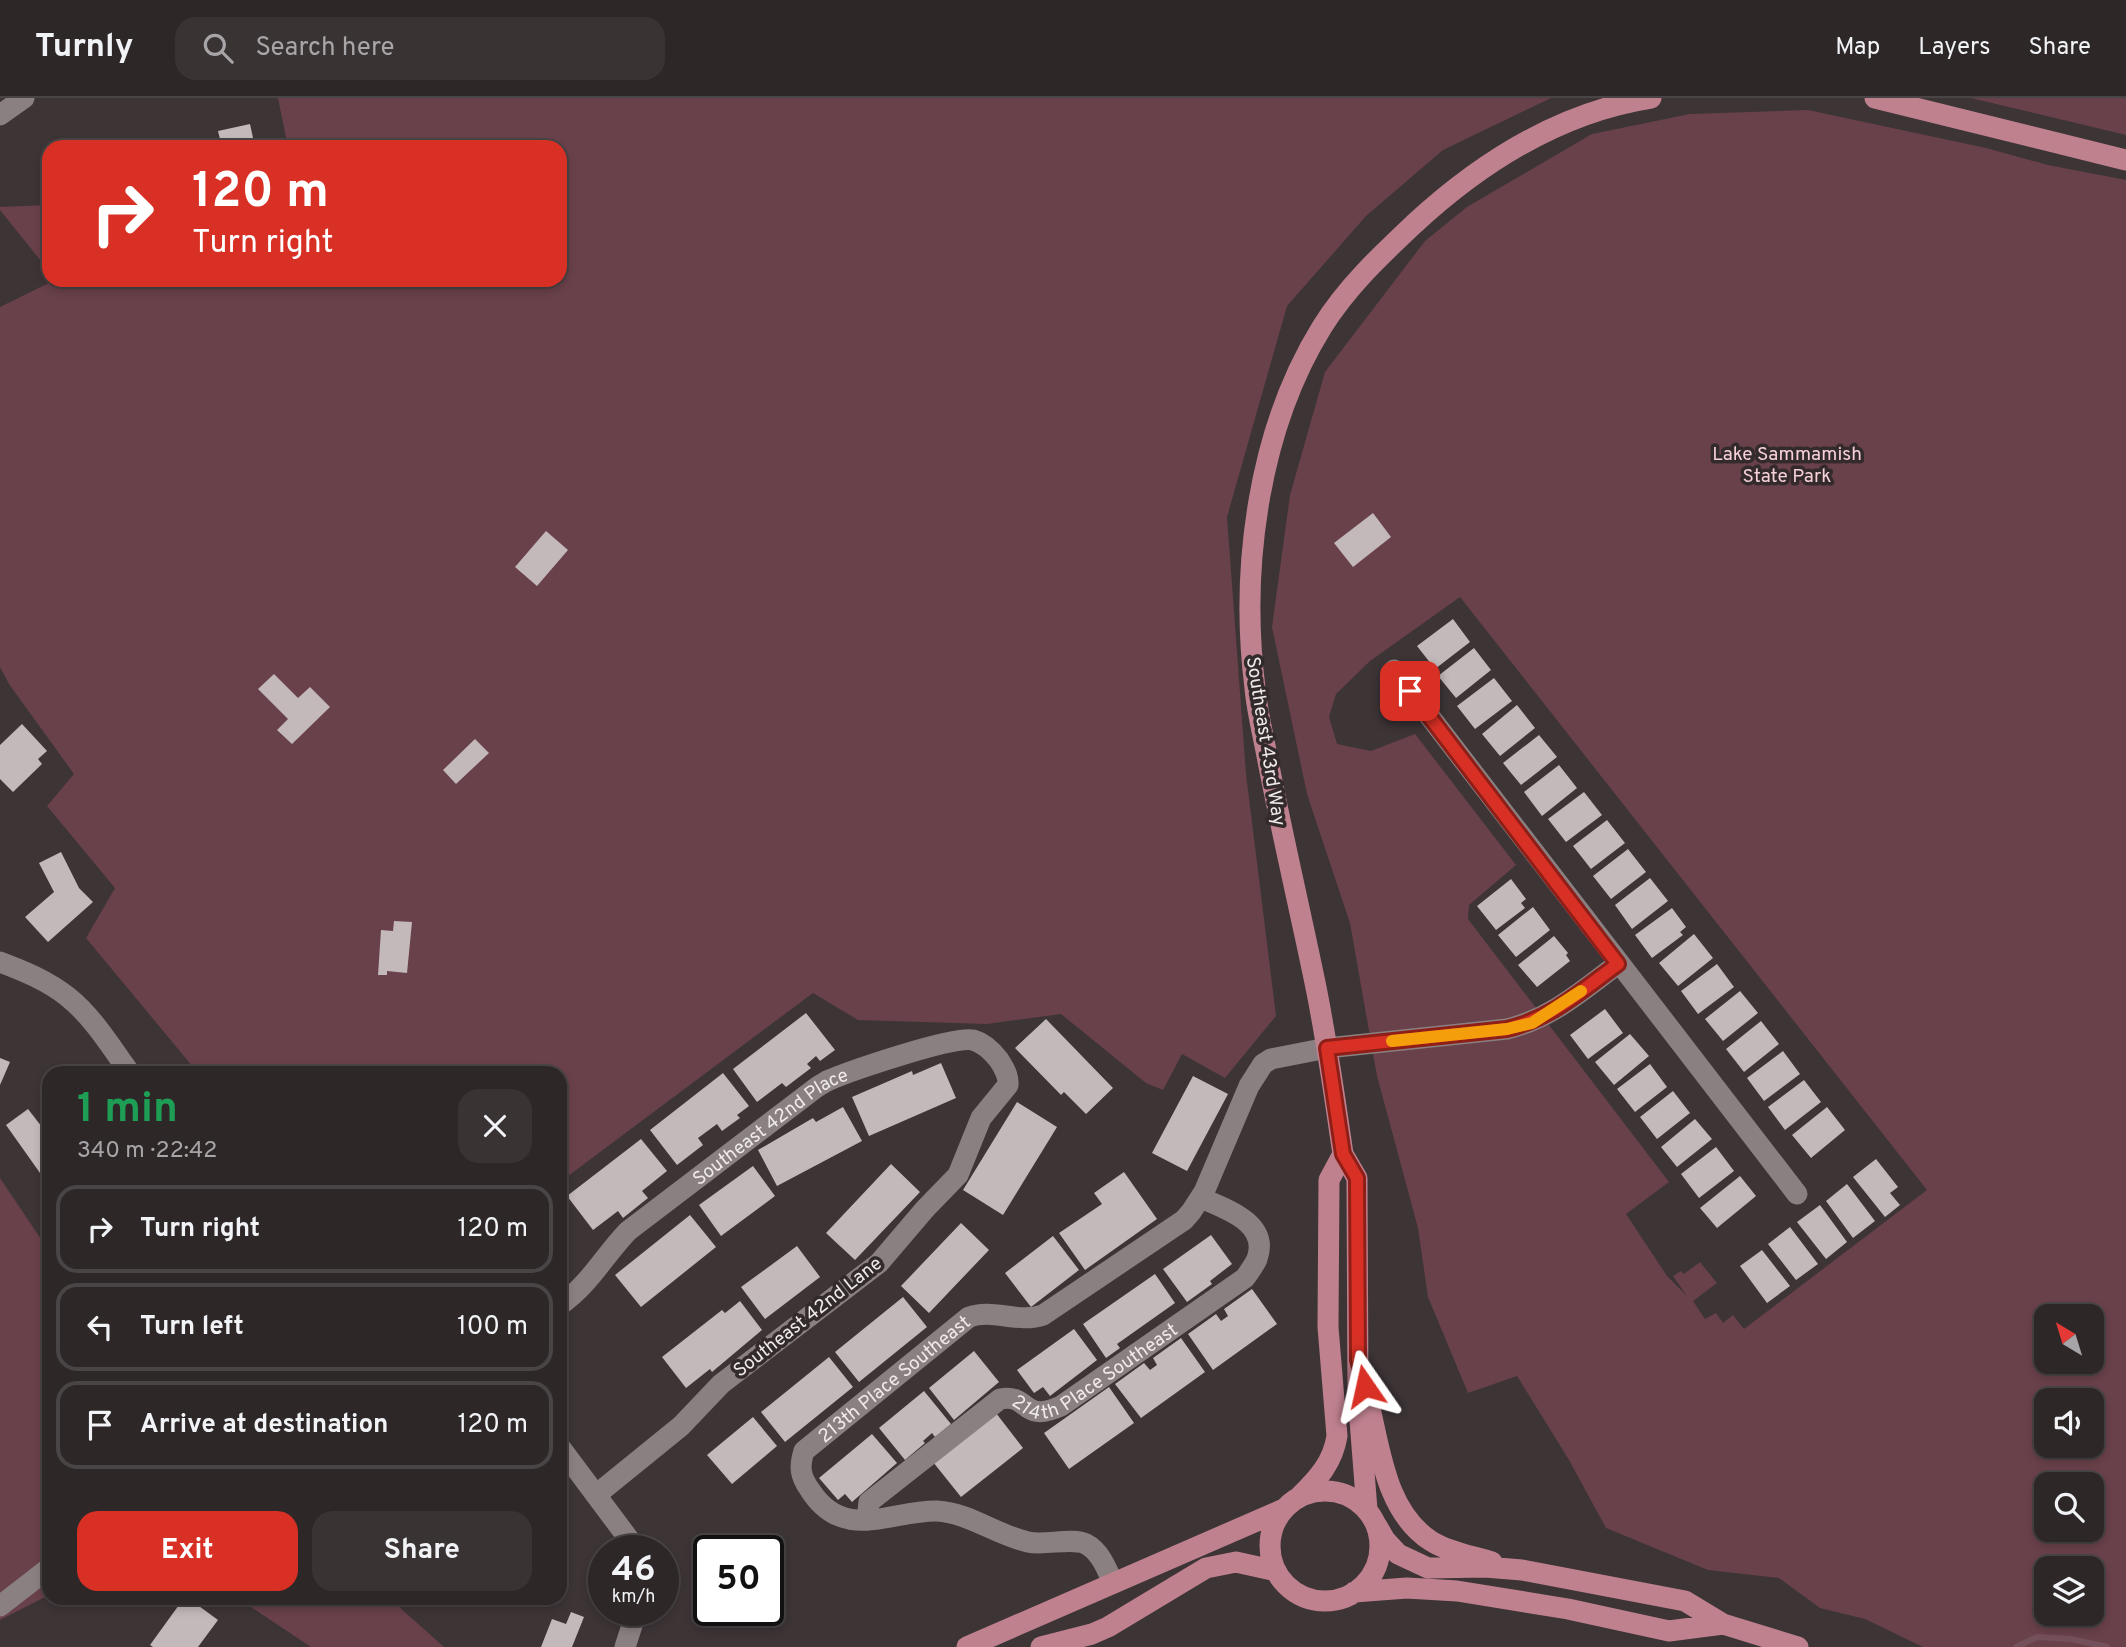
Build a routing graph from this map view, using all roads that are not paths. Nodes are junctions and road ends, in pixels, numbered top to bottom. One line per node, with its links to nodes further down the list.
1 (24, 98): 4 (street)
2 (1651, 98): 9 (main road, Southeast 43rd Way)
3 (1875, 98): 5 (main road)
4 (0, 115)
5 (2126, 160)
6 (1394, 670): 8 (street)
7 (0, 962): 10 (street)
8 (1618, 964): 9 (street); 13 (street)
9 (1327, 1048): 12 (main road, Southeast 43rd Way); 14 (street, 213th Place Southeast)
10 (125, 1066)
11 (1009, 1079): 15 (street, Southeast 42nd Place); 18 (street, Southeast 42nd Lane)
12 (1343, 1154): 16 (main road, Southeast 43rd Way); 19 (main road)
13 (1797, 1194)
14 (1201, 1198): 21 (street, 214th Place Southeast); 21 (street, 213th Place Southeast)
15 (567, 1299)
16 (1358, 1360): 20 (main road, Southeast 43rd Way); 23 (main road)
17 (567, 1456): 18 (street)
18 (596, 1495): 22 (street)
19 (1292, 1503): 20 (main road); 24 (main road); 26 (main road)
20 (1372, 1518): 23 (main road); 27 (main road)
21 (867, 1520): 26 (street, 213th Place Southeast)
22 (626, 1535)
23 (1522, 1570): 29 (main road)
24 (1276, 1571): 27 (main road); 33 (main road)
25 (42, 1574): 28 (street)
26 (1113, 1583): 32 (main road)
27 (1354, 1592): 29 (main road)
28 (0, 1606)
29 (1723, 1624): 34 (main road)
30 (632, 1626): 31 (street)
31 (625, 1647)
32 (967, 1647)
33 (1041, 1647)
34 (1798, 1647)

